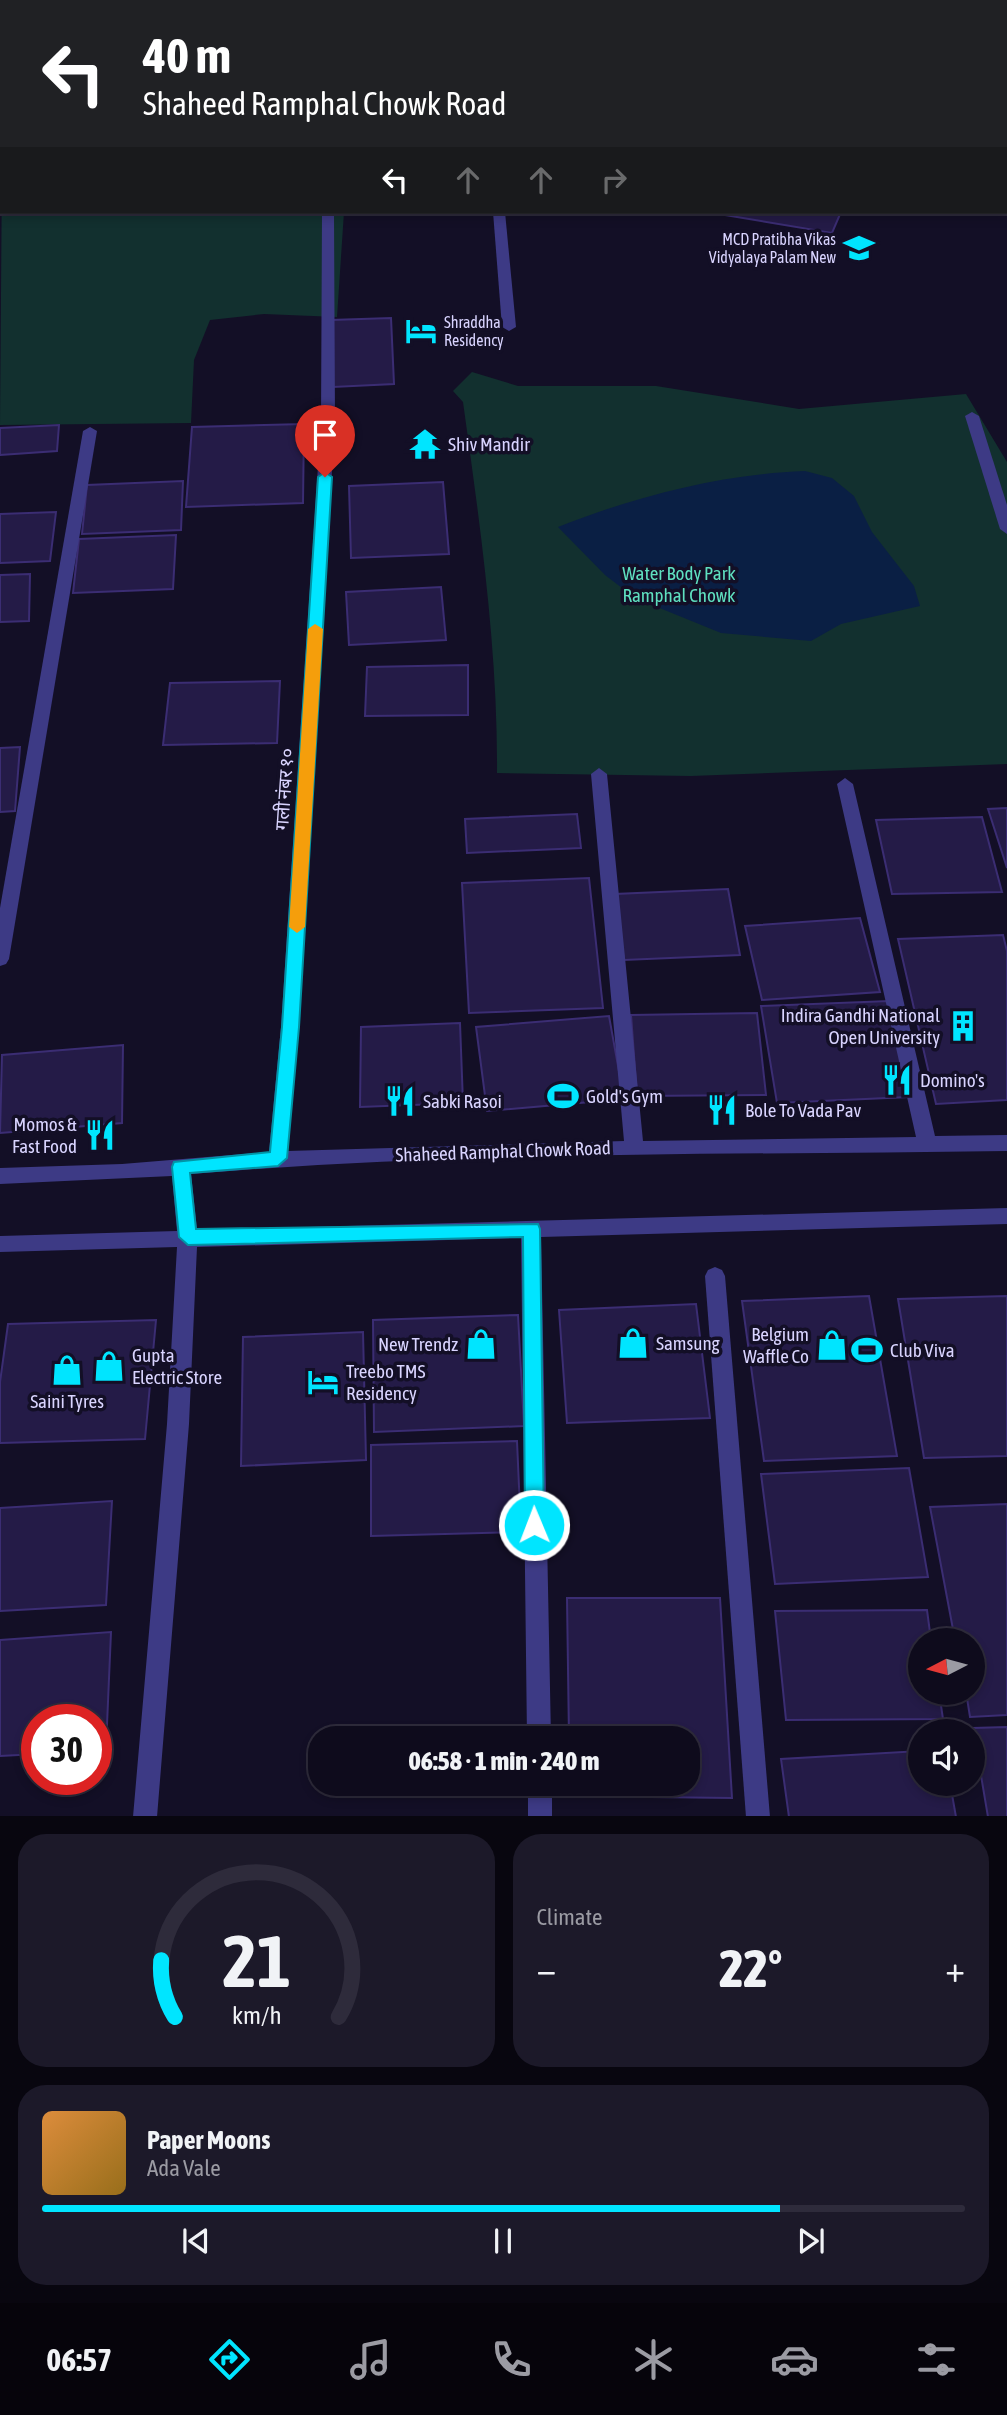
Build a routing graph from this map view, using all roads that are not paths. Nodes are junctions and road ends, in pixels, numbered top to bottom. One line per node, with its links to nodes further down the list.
1 (328, 214): 13 (street, गली नंबर १०)
2 (499, 214): 3 (street)
3 (509, 327)
4 (972, 416): 6 (street)
5 (90, 431): 9 (street)
6 (1007, 529)
7 (599, 774): 12 (street)
8 (845, 784): 11 (street)
9 (0, 959)
10 (1007, 1143): 11 (street, Shaheed Ramphal Chowk Road)
11 (927, 1144): 12 (street, Shaheed Ramphal Chowk Road)
12 (634, 1147): 13 (street, Shaheed Ramphal Chowk Road)
13 (278, 1158): 14 (street, Shaheed Ramphal Chowk Road)
14 (181, 1167): 15 (street, Shaheed Ramphal Chowk Road); 18 (street)
15 (0, 1176)
16 (1007, 1216): 17 (street)
17 (531, 1229): 18 (street); 21 (street)
18 (188, 1237): 19 (street); 23 (street)
19 (0, 1244)
20 (715, 1276): 25 (street)
21 (539, 1726)
22 (540, 1796): 24 (street)
23 (145, 1816)
24 (540, 1816)
25 (758, 1816)

